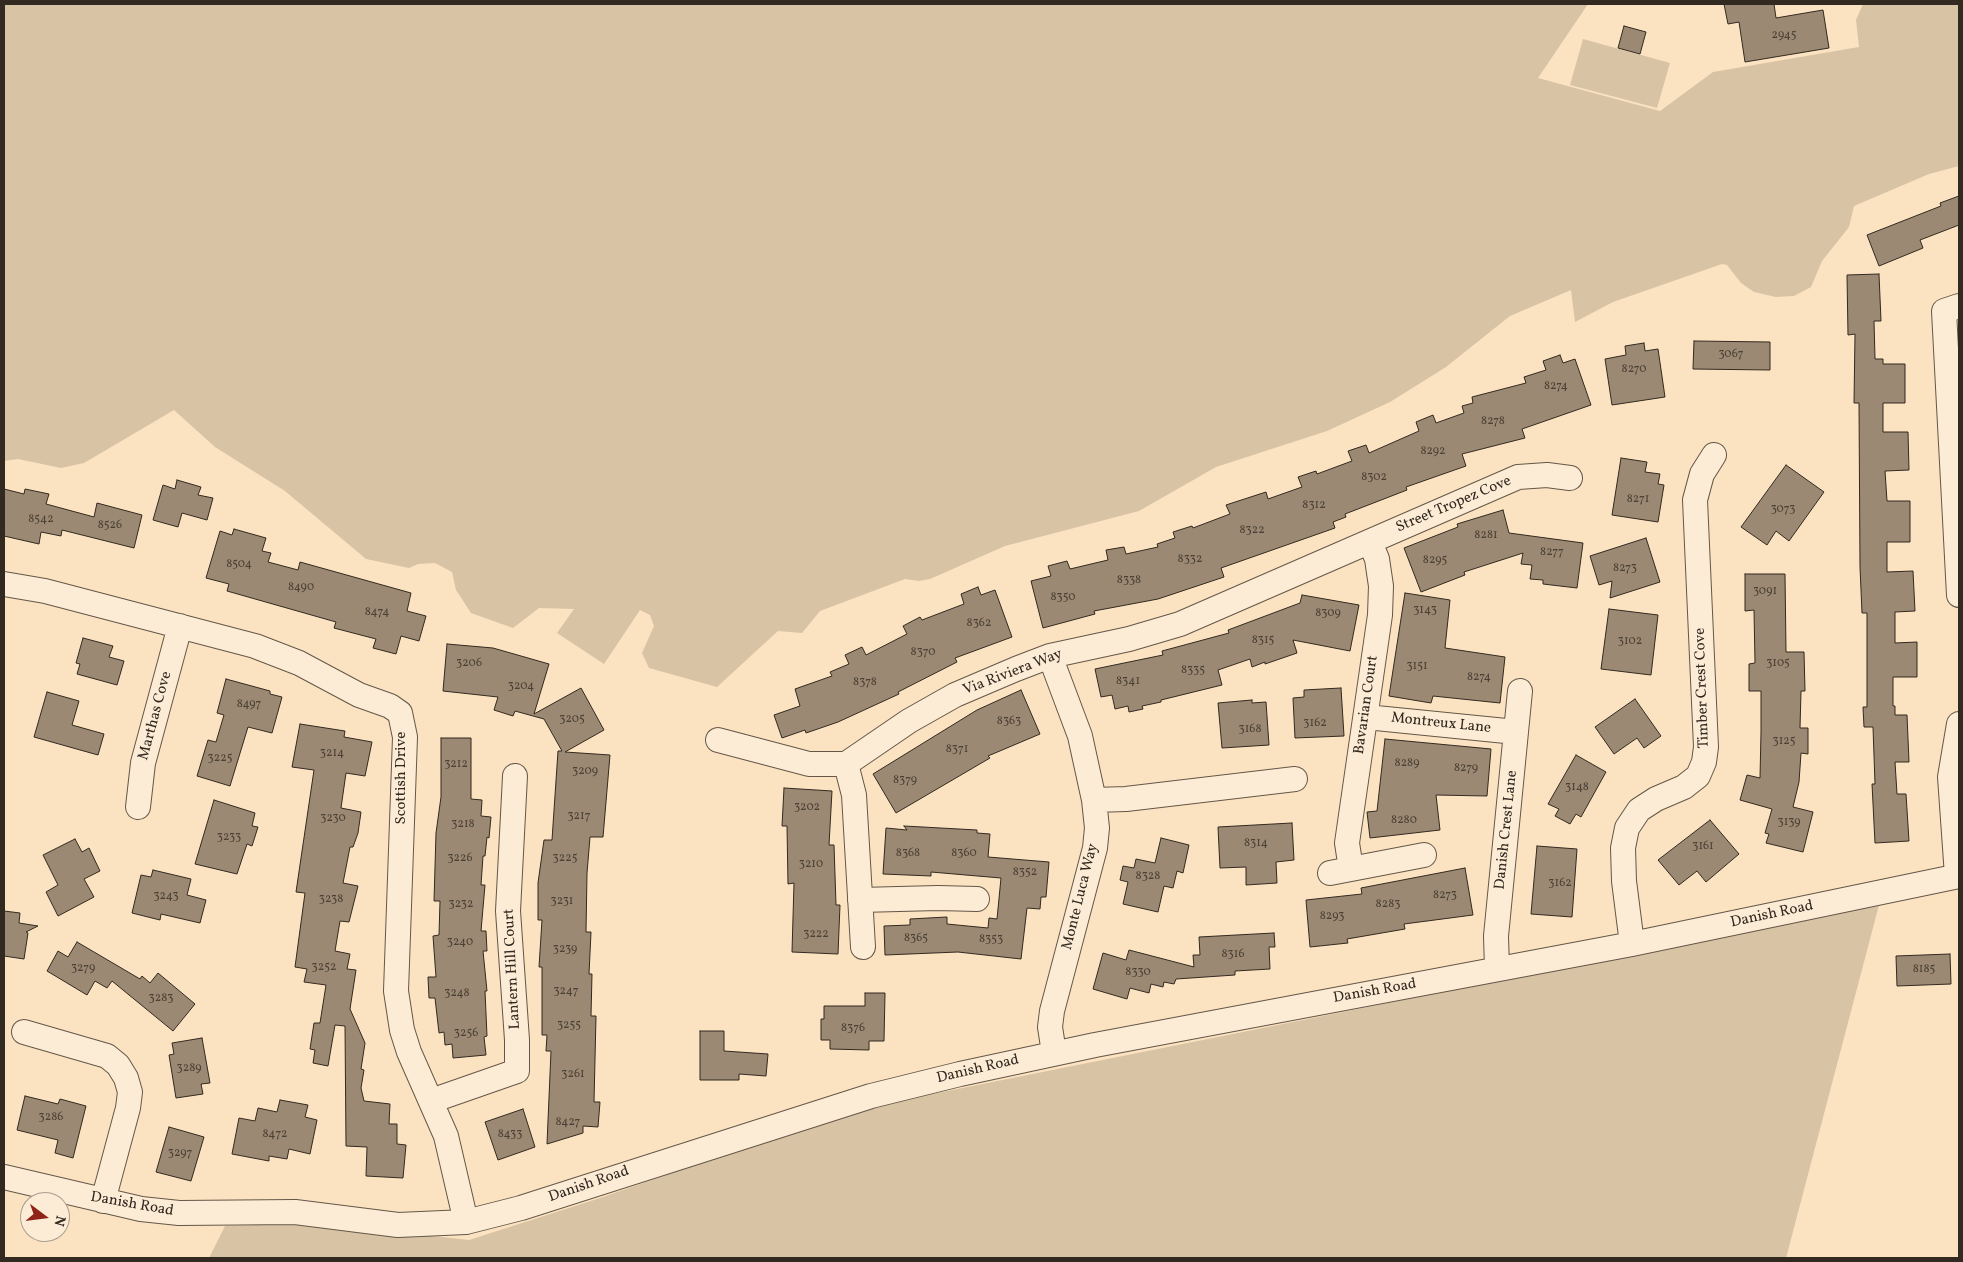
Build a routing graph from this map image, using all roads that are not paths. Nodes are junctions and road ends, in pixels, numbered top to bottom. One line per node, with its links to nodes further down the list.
1 (1952, 309): 6 (street)
2 (1714, 455): 24 (street, Timber Crest Cove)
3 (1570, 478): 4 (street, Street Tropez Cove)
4 (1370, 542): 9 (street, Via Riviera Way); 11 (street, Bavarian Court)
5 (4, 584): 8 (street, Scottish Drive)
6 (1959, 586): 7 (street)
7 (1959, 595)
8 (180, 626): 19 (street, Marthas Cove); 29 (street, Scottish Drive)
9 (1050, 656): 15 (street, Via Riviera Way); 18 (street, Monte Luca Way)
10 (1520, 691): 13 (street, Danish Crest Lane)
11 (1366, 717): 13 (street, Montreux Lane); 20 (street, Bavarian Court)
12 (1959, 724): 21 (street)
13 (1516, 732): 26 (street, Danish Crest Lane)
14 (718, 740): 15 (street)
15 (846, 764): 22 (street)
16 (515, 776): 29 (street, Lantern Hill Court)
17 (1296, 779): 18 (street)
18 (1094, 800): 28 (street, Monte Luca Way)
19 (138, 807)
20 (1424, 855)
21 (1958, 876): 24 (street, Danish Road)
22 (860, 900): 23 (street); 25 (street)
23 (977, 900)
24 (1632, 944): 26 (street, Danish Road)
25 (863, 947)
26 (1497, 969): 28 (street, Danish Road)
27 (24, 1032): 31 (street)
28 (1054, 1053): 32 (street, Danish Road)
29 (431, 1101): 32 (street, Scottish Drive)
30 (4, 1177): 31 (street, Danish Road)
31 (103, 1201): 32 (street, Danish Road)
32 (466, 1222)

